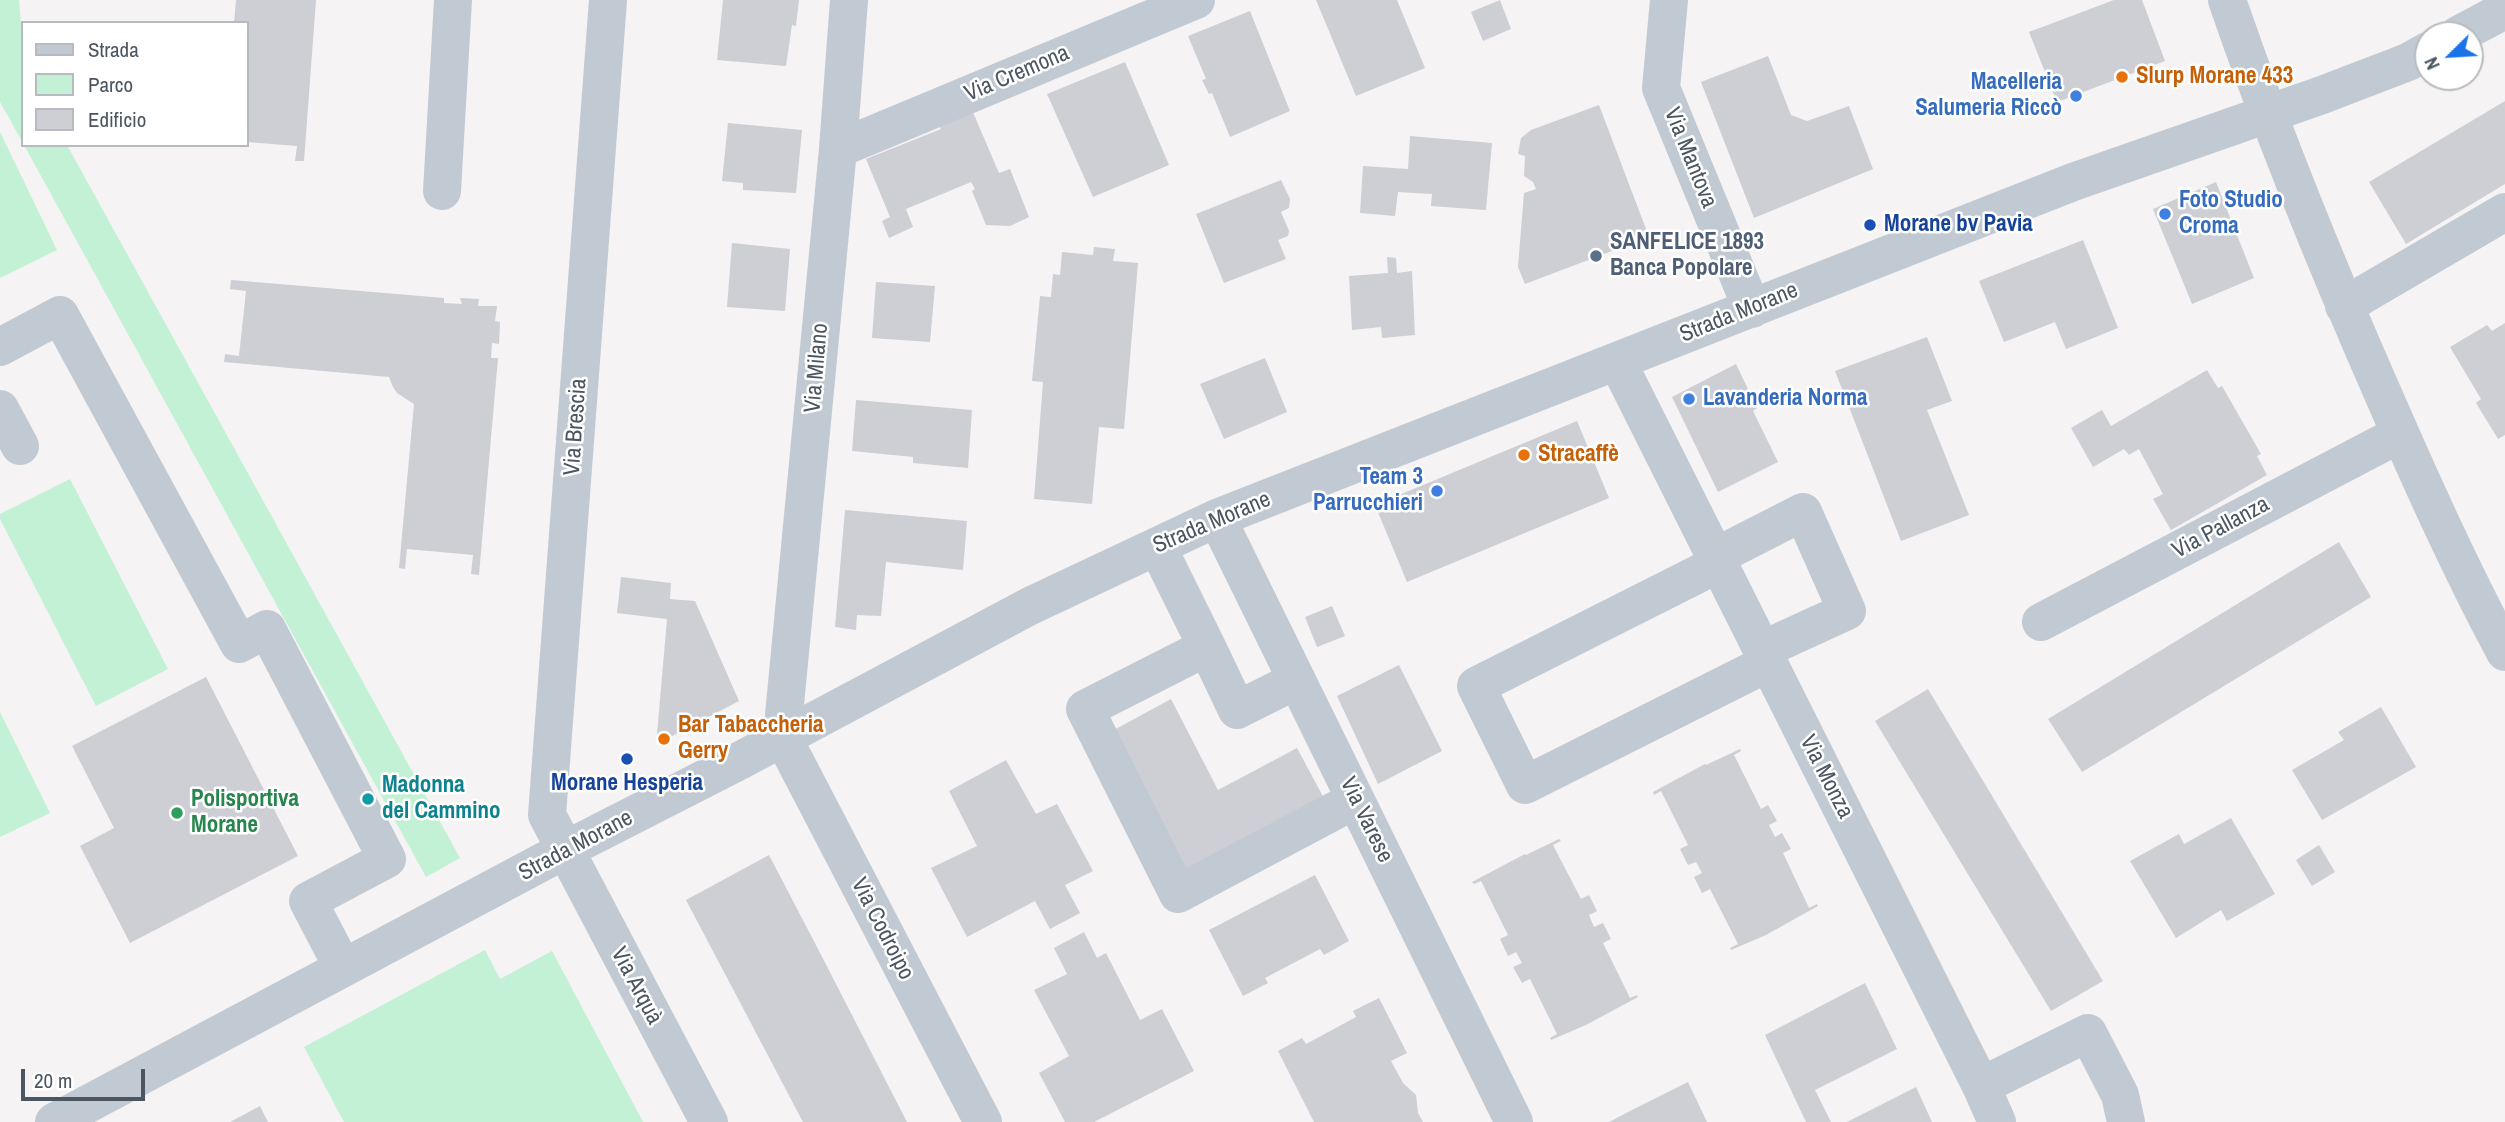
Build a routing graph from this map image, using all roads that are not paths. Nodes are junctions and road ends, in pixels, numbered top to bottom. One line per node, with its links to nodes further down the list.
1 (453, 0): 12 (street)
2 (608, 0): 33 (street, Via Brescia)
3 (849, 0): 11 (street, Via Milano)
4 (1196, 0): 11 (street, Via Cremona)
5 (1669, 0): 15 (street, Via Mantova)
6 (2227, 0): 10 (street)
7 (2505, 10): 8 (street)
8 (2484, 21)
9 (2414, 59): 10 (street, Strada Morane)
10 (2267, 115): 14 (street); 15 (street, Strada Morane)
11 (838, 149): 31 (street, Via Milano)
12 (442, 191)
13 (2505, 212): 14 (street)
14 (2344, 306): 19 (street)
15 (1752, 309): 17 (street, Strada Morane)
16 (0, 347): 34 (street)
17 (1617, 362): 21 (street, Strada Morane); 23 (street, Via Monza)
18 (0, 409): 20 (street)
19 (2400, 434): 24 (street); 26 (street, Via Pallanza)
20 (20, 446)
21 (1217, 518): 22 (street, Strada Morane); 30 (street, Via Varese)
22 (1157, 546): 27 (street); 31 (street, Strada Morane)
23 (1717, 560): 29 (street, Via Monza); 29 (street); 29 (street)
24 (2465, 576): 25 (street); 28 (street)
25 (2505, 599)
26 (2041, 622)
27 (1207, 648): 30 (street); 32 (street)
28 (2505, 652)
29 (1765, 656): 35 (street, Via Monza)
30 (1297, 680): 32 (street, Via Varese)
31 (782, 736): 33 (street, Strada Morane); 38 (street, Via Codroipo)
32 (1355, 800): 39 (street, Via Varese)
33 (565, 850): 34 (street, Strada Morane); 37 (street, Via Arquà)
34 (343, 968): 36 (street, Strada Morane)
35 (1981, 1086): 40 (street, Via Monza); 41 (street)
36 (54, 1122)
37 (709, 1122)
38 (982, 1122)
39 (1514, 1122)
40 (1997, 1122)
41 (2126, 1122)

